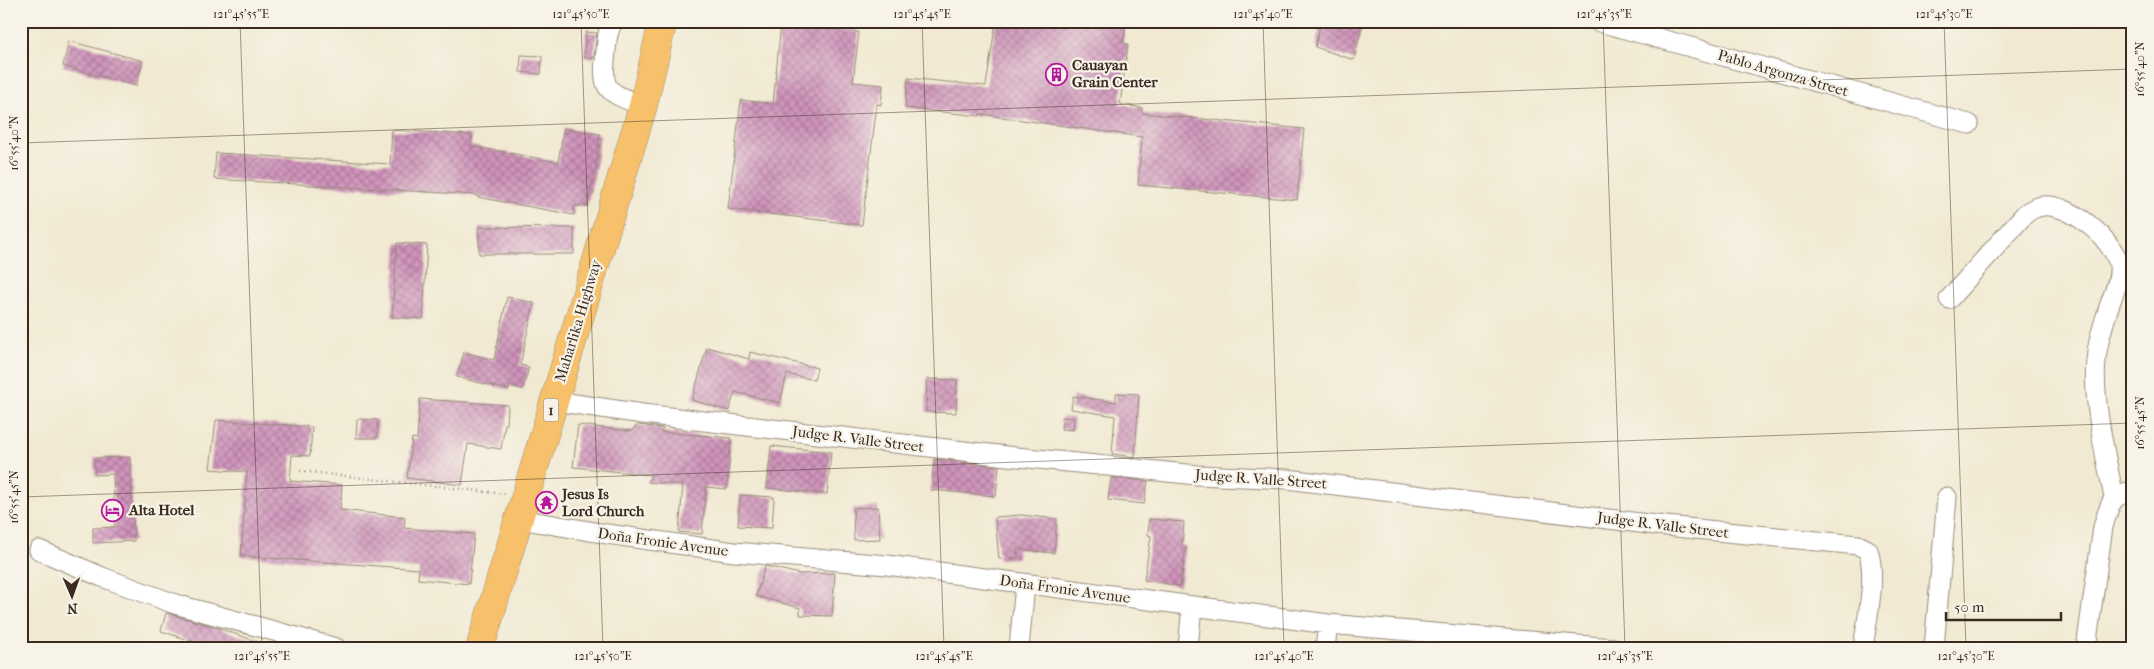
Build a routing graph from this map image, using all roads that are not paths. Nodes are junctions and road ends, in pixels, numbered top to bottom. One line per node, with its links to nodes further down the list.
1 (614, 21): 4 (street)
2 (663, 21): 4 (highway, Maharlika Highway / 1)
3 (1596, 21): 5 (street, Pablo Argonza Street)
4 (643, 106): 7 (highway, Maharlika Highway / 1)
5 (1969, 124)
6 (1949, 299): 10 (street)
7 (554, 401): 11 (highway, Maharlika Highway / 1); 22 (street, Judge R. Valle Street)
8 (2133, 491): 10 (street)
9 (1946, 497): 23 (street)
10 (2114, 497): 24 (street)
11 (522, 507): 13 (street, Doña Fronie Avenue); 17 (highway, Maharlika Highway / 1)
12 (38, 550): 16 (street)
13 (1025, 584): 14 (street, Doña Fronie Avenue); 18 (street)
14 (1192, 606): 15 (street, Doña Fronie Avenue); 19 (street)
15 (1328, 624): 20 (street); 21 (street, Doña Fronie Avenue)
16 (336, 648)
17 (480, 648)
18 (1019, 648)
19 (1188, 648)
20 (1325, 648)
21 (1613, 648)
22 (1863, 648)
23 (1934, 648)
24 (2086, 648)

